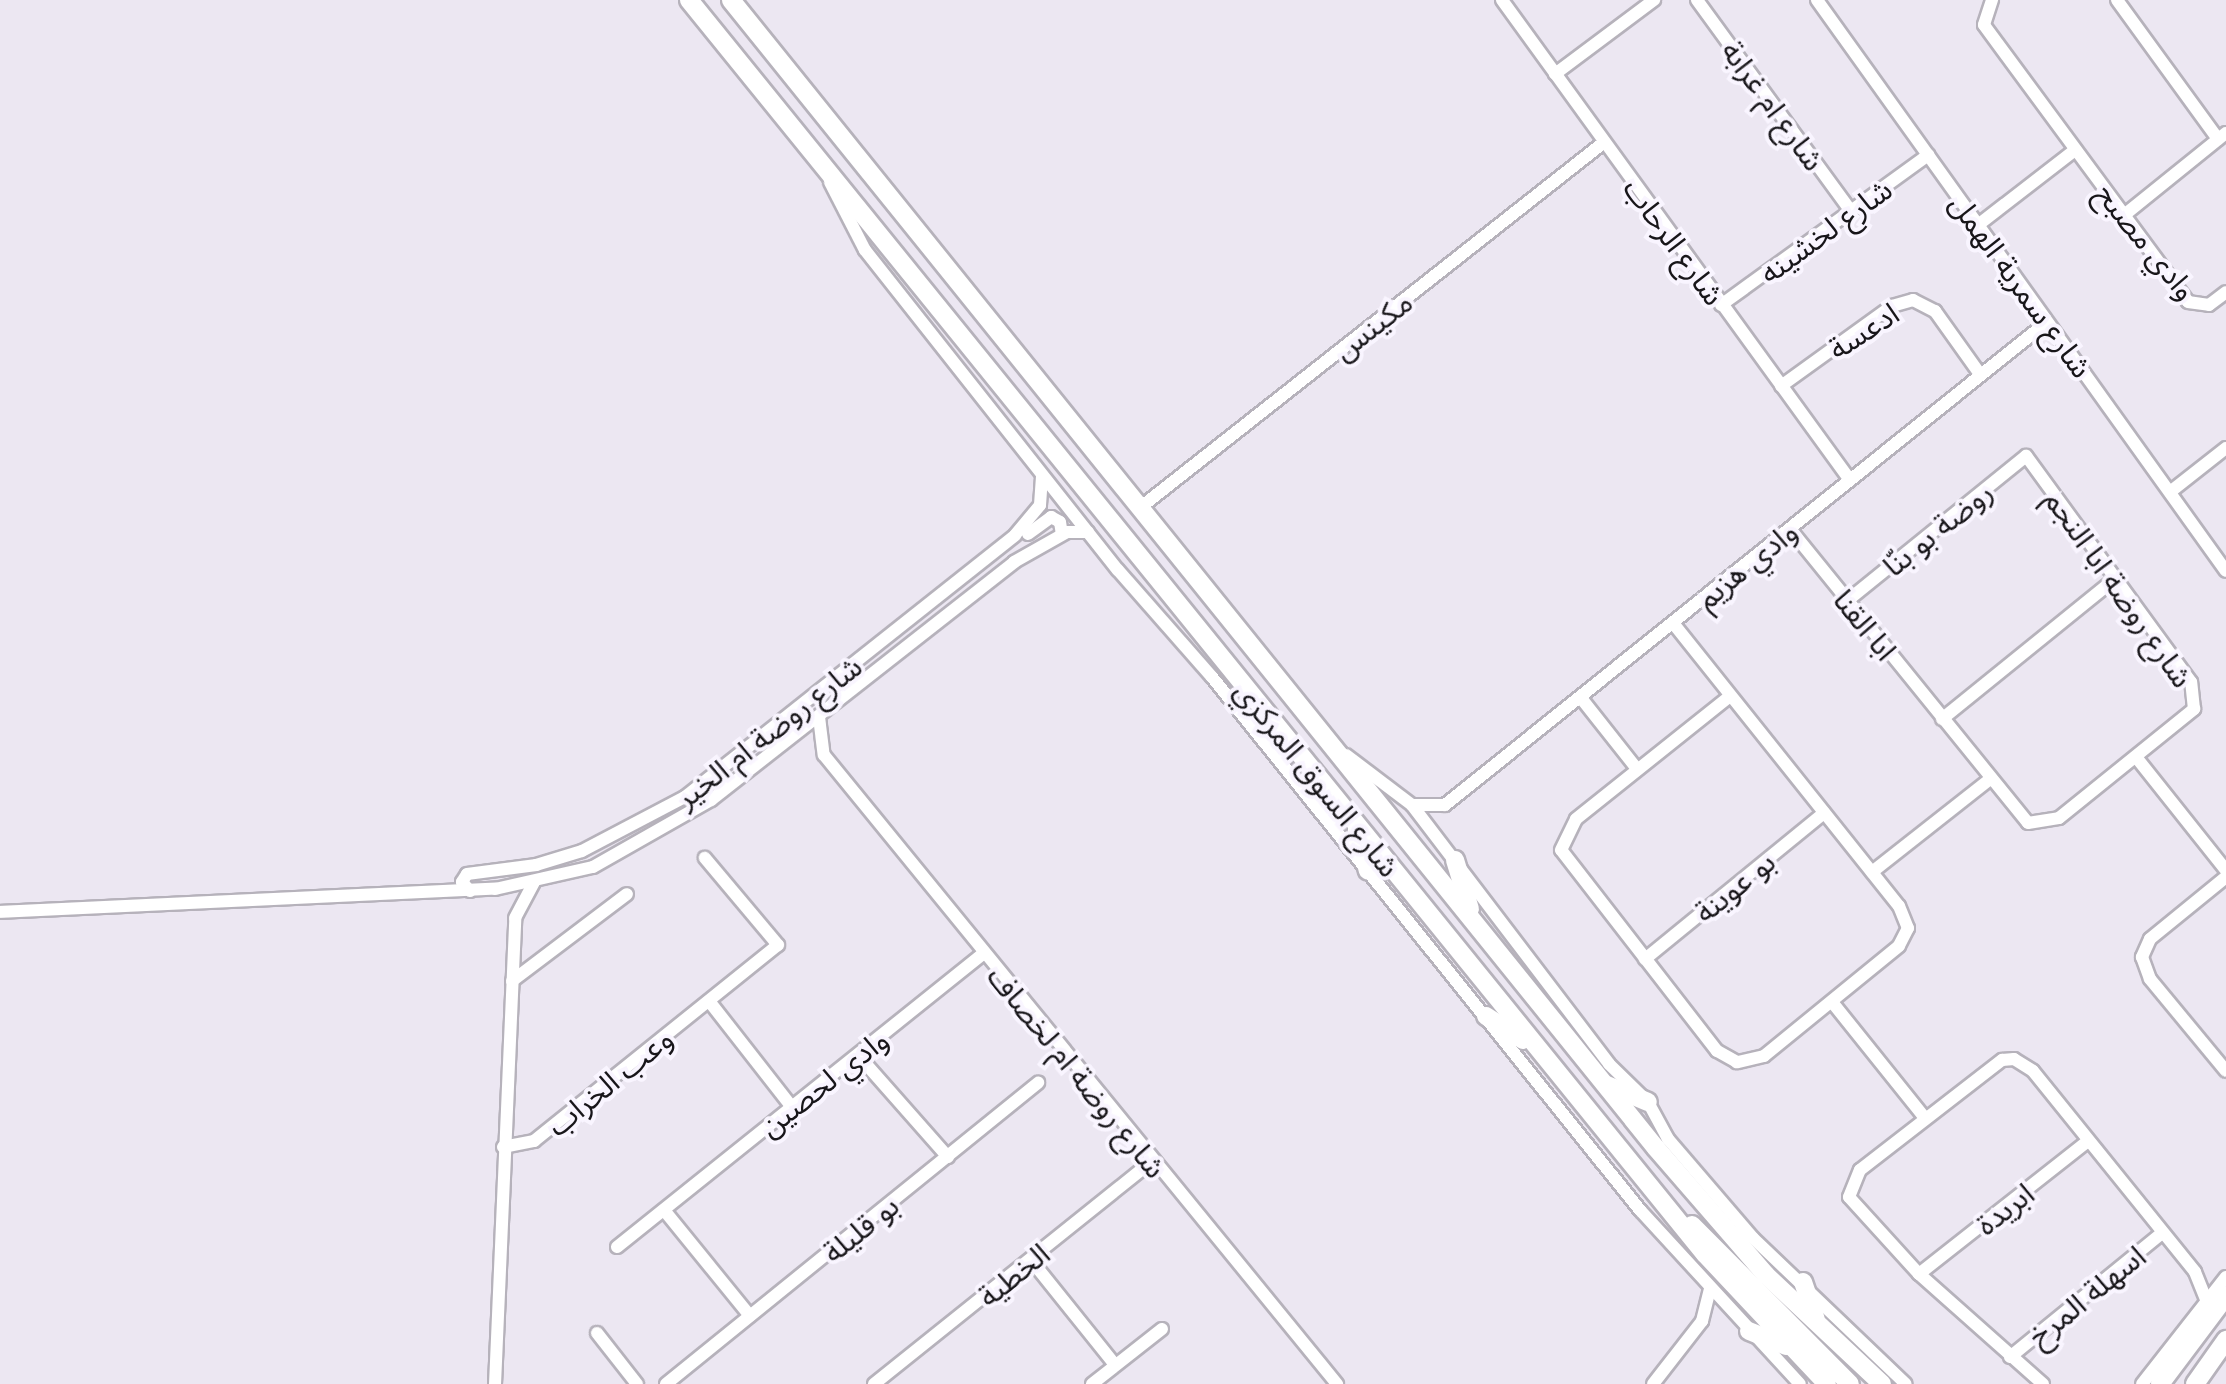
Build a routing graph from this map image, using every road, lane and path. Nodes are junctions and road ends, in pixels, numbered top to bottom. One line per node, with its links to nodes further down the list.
1 (689, 0): 14 (main road, شارع السوق المركزي)
2 (731, 0): 28 (main road, شارع السوق المركزي)
3 (1502, 0): 9 (street, شارع الرحاب)
4 (1654, 0): 9 (street)
5 (1696, 0): 15 (street, شارع ام غرابة)
6 (1817, 0): 13 (street, شارع سمرية الهمل)
7 (1992, 0): 12 (street, وادي مصبح)
8 (2117, 0): 10 (street)
9 (1556, 74): 11 (street, شارع الرحاب)
10 (2222, 136): 16 (street)
11 (1603, 142): 19 (street, شارع الرحاب); 28 (street, مكينس)
12 (2075, 150): 16 (street, وادي مصبح); 17 (street)
13 (1928, 155): 15 (street, شارع لخشينه); 17 (street, شارع سمرية الهمل)
14 (821, 161): 25 (street, شارع السوق المركزي); 50 (main road, شارع السوق المركزي)
15 (1851, 211): 19 (street, شارع لخشينه)
16 (2124, 216): 18 (street, وادي مصبح)
17 (1978, 225): 20 (street, شارع سمرية الهمل)
18 (2226, 292)
19 (1721, 304): 22 (street, شارع الرحاب)
20 (2047, 322): 21 (street, وادي هزيم); 27 (street, شارع سمرية الهمل)
21 (1980, 374): 22 (street, ادعسة); 26 (street, وادي هزيم)
22 (1781, 386): 26 (street, شارع الرحاب)
23 (2226, 448): 27 (street)
24 (2026, 456): 34 (street, شارع روضة ابا النجم); 35 (street, روضة بو بنّا)
25 (1041, 473): 30 (street, شارع السوق المركزي); 32 (street, شارع روضة ام الخير)
26 (1850, 480): 29 (street, وادي هزيم)
27 (2170, 492): 33 (street, شارع سمرية الهمل)
28 (1141, 508): 42 (main road, شارع السوق المركزي)
29 (1790, 529): 35 (street, ابا القنا); 36 (street, وادي هزيم)
30 (1088, 532): 31 (street, شارع روضة ام الخير); 55 (street, شارع السوق المركزي)
31 (1062, 534): 32 (street); 39 (street, شارع روضة ام الخير)
32 (993, 555): 60 (street, شارع روضة ام الخير)
33 (2226, 571)
34 (2116, 578): 40 (street); 44 (street, شارع روضة ابا النجم)
35 (1848, 600): 40 (street, ابا القنا)
36 (1673, 623): 37 (street); 38 (street, وادي هزيم)
37 (1730, 696): 45 (street); 49 (street)
38 (1581, 698): 45 (street); 48 (street, وادي هزيم)
39 (820, 716): 41 (street, شارع روضة ام الخير); 43 (street)
40 (1942, 719): 46 (street, ابا القنا)
41 (786, 743): 43 (street); 58 (street, شارع روضة ام الخير)
42 (1333, 744): 47 (street, شارع السوق المركزي); 64 (main road, شارع السوق المركزي)
43 (824, 755): 65 (street, شارع روضة ام لخصاف)
44 (2136, 758): 51 (street, شارع روضة ابا النجم); 57 (street)
45 (1637, 769): 66 (street)
46 (1989, 780): 51 (street, ابا القنا); 56 (street)
47 (1412, 805): 48 (street); 52 (street, شارع السوق المركزي)
48 (1445, 805): 52 (street)
49 (1824, 813): 56 (street); 66 (street, بو عوينة)
50 (1356, 825): 55 (main road); 71 (main road, شارع السوق المركزي)
51 (2037, 826)
52 (1438, 839): 54 (street, شارع السوق المركزي)
53 (705, 858): 68 (street, وعب الخراب)
54 (1454, 860): 64 (main road); 76 (street, شارع السوق المركزي)
55 (1368, 871): 70 (street, شارع السوق المركزي)
56 (1872, 872): 69 (street)
57 (2226, 873): 73 (street)
58 (534, 883): 59 (street, شارع روضة ام الخير); 63 (street)
59 (494, 890): 60 (street, شارع روضة ام الخير); 63 (street)
60 (470, 891): 62 (street)
61 (626, 894): 67 (street)
62 (0, 912)
63 (515, 918): 67 (street)
64 (1474, 919): 75 (main road, شارع السوق المركزي)
65 (983, 954): 72 (street, وادي لحصين); 82 (street, شارع روضة ام لخصاف)
66 (1645, 959): 69 (street)
67 (512, 981): 80 (street)
68 (710, 1001): 77 (street); 80 (street, وعب الخراب)
69 (1832, 1002): 78 (street)
70 (1486, 1016): 71 (main road); 92 (street, شارع السوق المركزي)
71 (1536, 1048): 83 (main road, شارع السوق المركزي)
72 (858, 1056): 77 (street, وادي لحصين); 81 (street)
73 (2226, 1072)
74 (1038, 1083): 81 (street, بو قليلة)
75 (1602, 1083): 76 (main road); 99 (main road, شارع السوق المركزي)
76 (1648, 1102): 91 (street, شارع السوق المركزي)
77 (792, 1106): 84 (street, وادي لحصين)
78 (1925, 1118): 79 (street); 89 (street)
79 (2088, 1141): 85 (street); 89 (street, ابريدة)
80 (503, 1146): 108 (street)
81 (948, 1158): 96 (street, بو قليلة)
82 (1151, 1162): 87 (street, الخطية); 113 (street, شارع روضة ام لخصاف)
83 (1672, 1209): 104 (main road, شارع السوق المركزي); 117 (main road)
84 (664, 1210): 86 (street, وادي لحصين); 96 (street)
85 (2162, 1234): 88 (street); 106 (street, اسهلة المرخ)
86 (617, 1248)
87 (1032, 1260): 107 (street); 111 (street, الخطية)
88 (2195, 1272): 90 (street); 94 (street)
89 (1919, 1274): 106 (street)
90 (2226, 1277): 94 (street)
91 (1802, 1282): 99 (main road); 119 (street, شارع السوق المركزي)
92 (1710, 1290): 95 (street, شارع السوق المركزي); 97 (street)
93 (2226, 1296): 98 (main road)
94 (2206, 1299): 98 (main road); 121 (street)
95 (1732, 1313): 97 (street); 101 (street, شارع السوق المركزي)
96 (750, 1316): 110 (street, بو قليلة)
97 (1702, 1321): 114 (street)
98 (2207, 1324): 105 (main road)
99 (1820, 1328): 118 (main road, شارع السوق المركزي)
100 (1162, 1329): 107 (street)
101 (1749, 1331): 104 (main road); 115 (street, شارع السوق المركزي)
102 (597, 1333): 109 (street)
103 (2226, 1340): 124 (main road)
104 (1791, 1348): 116 (main road, شارع السوق المركزي)
105 (2182, 1356): 122 (main road); 123 (main road)
106 (2010, 1357): 120 (street)
107 (1115, 1365): 112 (street)
108 (495, 1384)
109 (638, 1384)
110 (666, 1384)
111 (874, 1384)
112 (1092, 1384)
113 (1337, 1384)
114 (1653, 1384)
115 (1800, 1384)
116 (1827, 1384)
117 (1850, 1384)
118 (1882, 1384)
119 (1906, 1384)
120 (2043, 1384)
121 (2142, 1384)
122 (2160, 1384)
123 (2174, 1384)
124 (2195, 1384)

